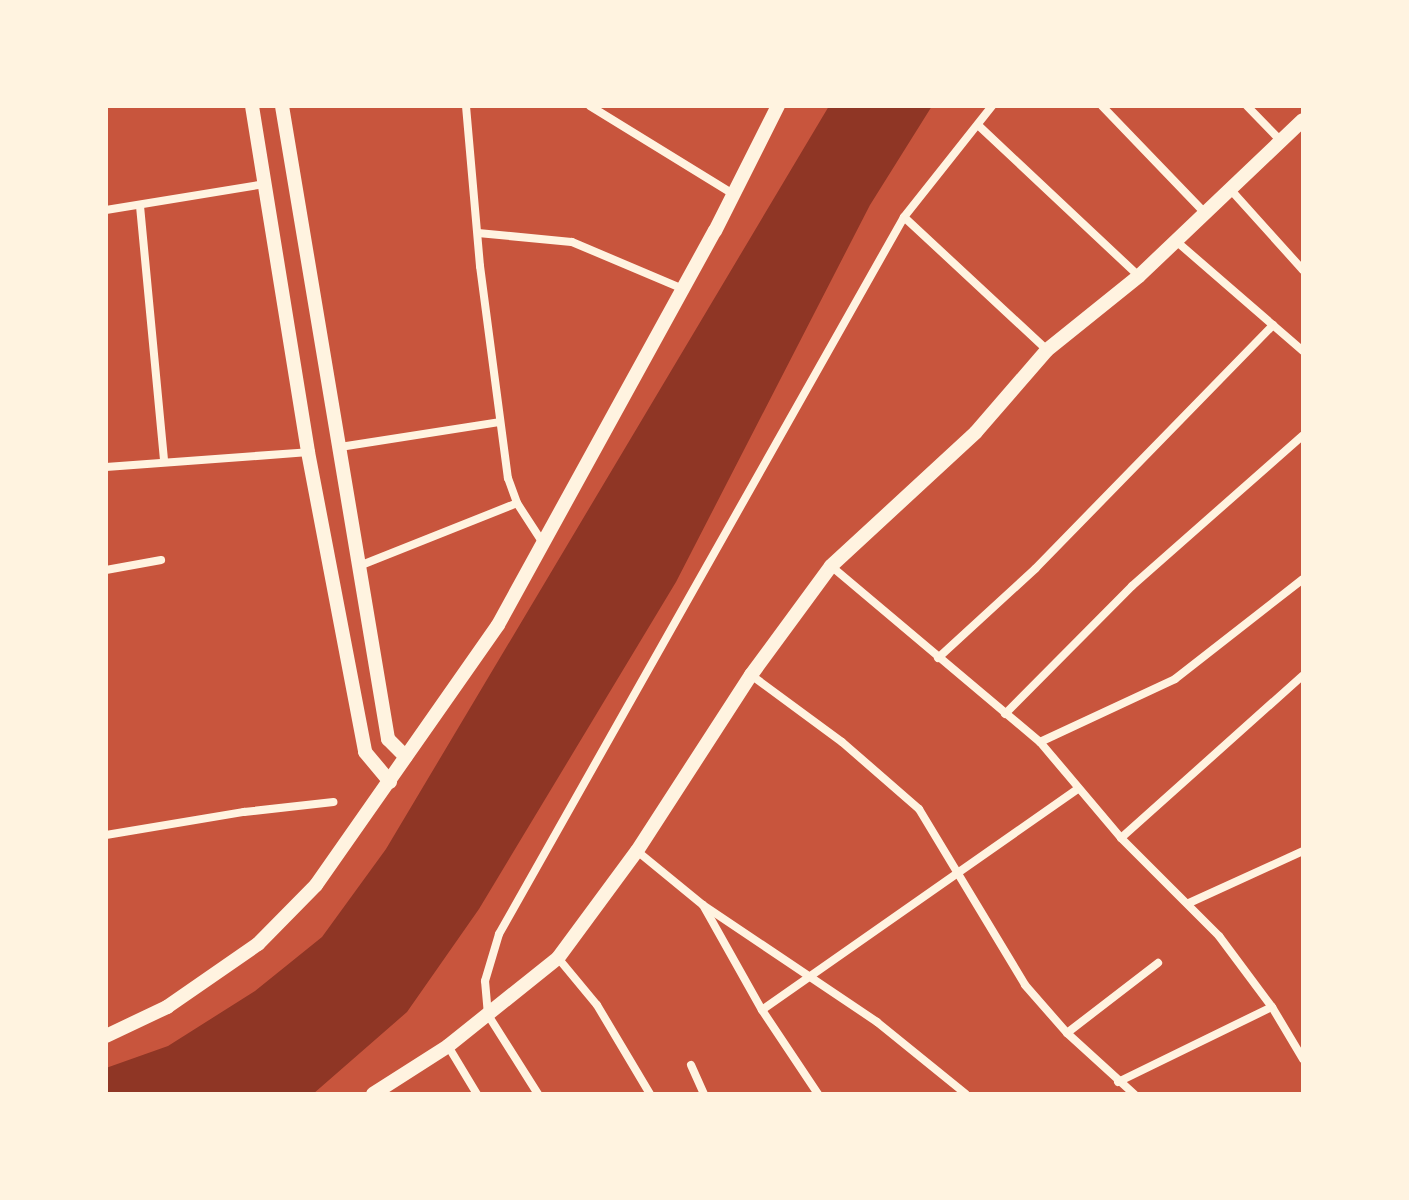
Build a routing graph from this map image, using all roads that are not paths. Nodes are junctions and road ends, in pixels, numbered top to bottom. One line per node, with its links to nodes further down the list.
1 (252, 106): 12 (main road)
2 (282, 106): 29 (main road)
3 (466, 106): 19 (street)
4 (590, 106): 14 (street)
5 (778, 106): 14 (main road)
6 (992, 106): 10 (street)
7 (1102, 106): 17 (street)
8 (1247, 106): 11 (street)
9 (1302, 122): 11 (main road)
10 (979, 126): 18 (street); 22 (street)
11 (1281, 141): 13 (main road)
12 (264, 184): 15 (street); 30 (main road)
13 (1230, 189): 17 (main road); 21 (street)
14 (733, 194): 23 (main road)
15 (140, 206): 16 (street); 31 (street)
16 (106, 210)
17 (1205, 213): 20 (main road)
18 (904, 217): 25 (street); 61 (street)
19 (478, 233): 23 (street); 27 (street)
20 (1176, 241): 22 (main road); 24 (street)
21 (1303, 270)
22 (1139, 276): 25 (main road)
23 (683, 289): 34 (main road)
24 (1273, 325): 26 (street); 40 (street)
25 (1047, 350): 37 (main road)
26 (1303, 351)
27 (499, 422): 29 (street); 33 (street)
28 (1303, 435): 43 (street)
29 (340, 447): 36 (main road)
30 (308, 452): 31 (street); 46 (main road)
31 (164, 462): 32 (street)
32 (106, 467)
33 (517, 503): 34 (street); 36 (street)
34 (543, 543): 45 (main road)
35 (161, 560): 38 (street)
36 (359, 566): 45 (main road)
37 (831, 566): 40 (street); 41 (main road)
38 (106, 570)
39 (1303, 579): 44 (street)
40 (938, 658): 43 (street)
41 (751, 675): 51 (main road); 53 (street)
42 (1303, 675): 50 (street)
43 (1005, 714): 44 (street)
44 (1040, 742): 47 (street)
45 (406, 757): 46 (main road)
46 (390, 782): 63 (main road)
47 (1078, 789): 50 (street); 53 (street)
48 (333, 802): 49 (street)
49 (106, 835)
50 (1121, 838): 54 (street)
51 (637, 851): 55 (street); 56 (main road)
52 (1302, 854): 54 (street)
53 (957, 870): 58 (street); 62 (street)
54 (1189, 903): 59 (street)
55 (703, 905): 58 (street); 60 (street)
56 (558, 958): 61 (main road); 71 (street)
57 (1158, 963): 62 (street)
58 (807, 977): 60 (street); 74 (street)
59 (1272, 1007): 65 (street); 67 (street)
60 (762, 1010): 73 (street)
61 (488, 1015): 64 (main road); 70 (street)
62 (1067, 1033): 67 (street)
63 (106, 1036)
64 (448, 1046): 68 (main road); 69 (street)
65 (1303, 1059)
66 (691, 1065): 72 (street)
67 (1118, 1082): 75 (street)
68 (380, 1092)
69 (477, 1094)
70 (538, 1094)
71 (650, 1094)
72 (704, 1094)
73 (818, 1094)
74 (966, 1094)
75 (1134, 1094)

